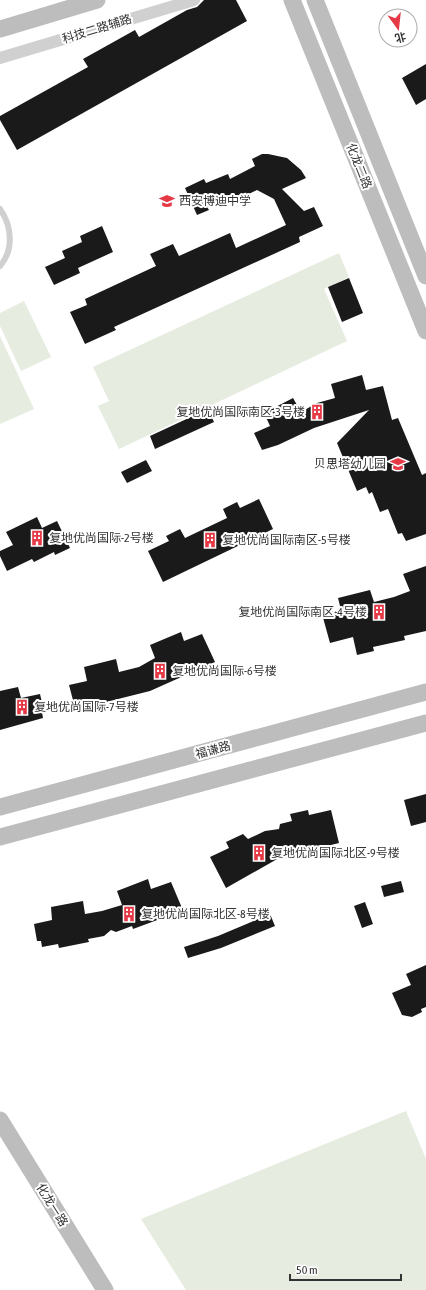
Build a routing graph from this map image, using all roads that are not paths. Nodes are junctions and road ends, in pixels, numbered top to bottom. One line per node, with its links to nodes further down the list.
1 (97, 0): 5 (street)
2 (194, 0): 6 (street, 科技二路辅路)
3 (292, 0): 10 (street, 化龙二路)
4 (315, 0): 9 (street, 化龙二路)
5 (0, 29)
6 (0, 58)
7 (0, 209): 8 (lane)
8 (0, 266)
9 (426, 276)
10 (426, 331)
11 (426, 692): 13 (street, 福谦路)
12 (426, 723): 14 (street)
13 (0, 807)
14 (0, 837)
15 (0, 1120): 16 (street, 化龙一路)
16 (105, 1290)

